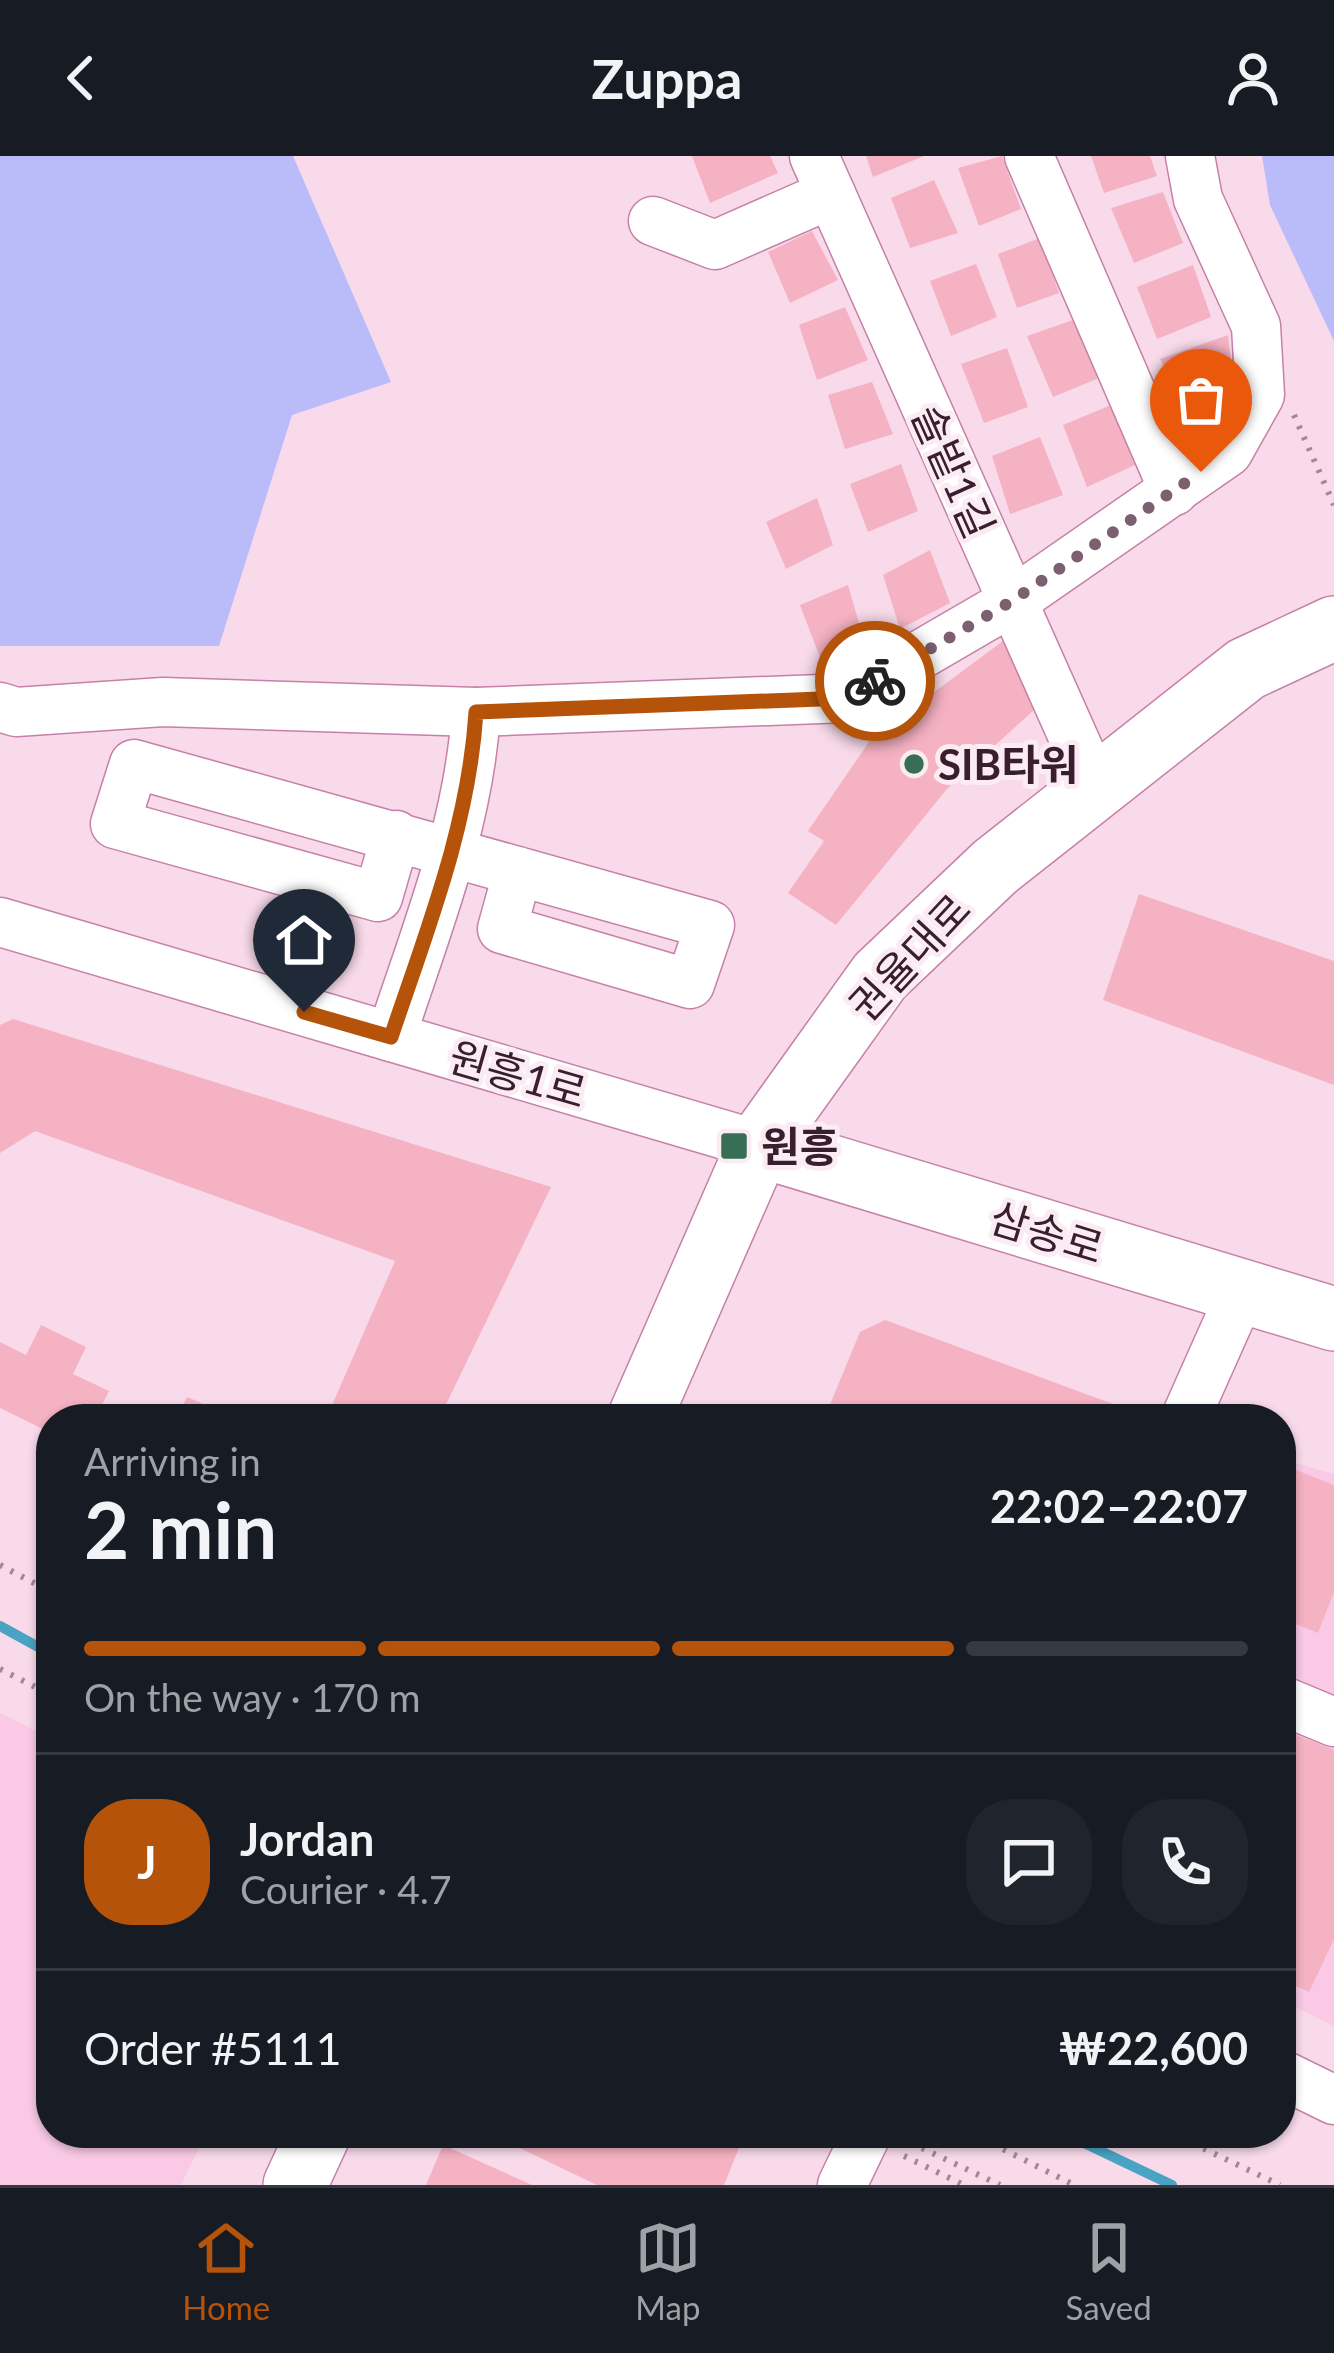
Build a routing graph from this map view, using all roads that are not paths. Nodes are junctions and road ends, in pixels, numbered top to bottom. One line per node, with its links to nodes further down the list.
1 (1029, 156): 5 (street)
2 (1190, 156): 5 (street)
3 (822, 175): 4 (street); 6 (street, 솔밭1길)
4 (653, 221)
5 (1174, 491): 6 (street)
6 (1012, 601): 9 (street); 10 (street, 솔밭1길)
7 (1334, 628): 10 (main road, 권율대로)
8 (0, 707): 9 (street)
9 (476, 712): 12 (street)
10 (1095, 786): 16 (main road, 권율대로)
11 (396, 835): 11 (street); 12 (street)
12 (452, 852): 13 (street); 15 (street)
13 (518, 872)
14 (0, 922): 15 (street, 원흥1로)
15 (391, 1037): 16 (street, 원흥1로)
16 (759, 1145): 17 (main road, 삼송로); 19 (main road, 권율대로)
17 (1242, 1291): 18 (main road, 삼송로); 20 (street)
18 (1334, 1318)
19 (646, 1404)
20 (1192, 1404)
21 (1296, 1706): 22 (street)
22 (1334, 1722)
23 (1296, 2081): 24 (street)
24 (1334, 2100)
25 (312, 2148): 27 (main road)
26 (889, 2148): 28 (street)
27 (295, 2185)
28 (842, 2185)

